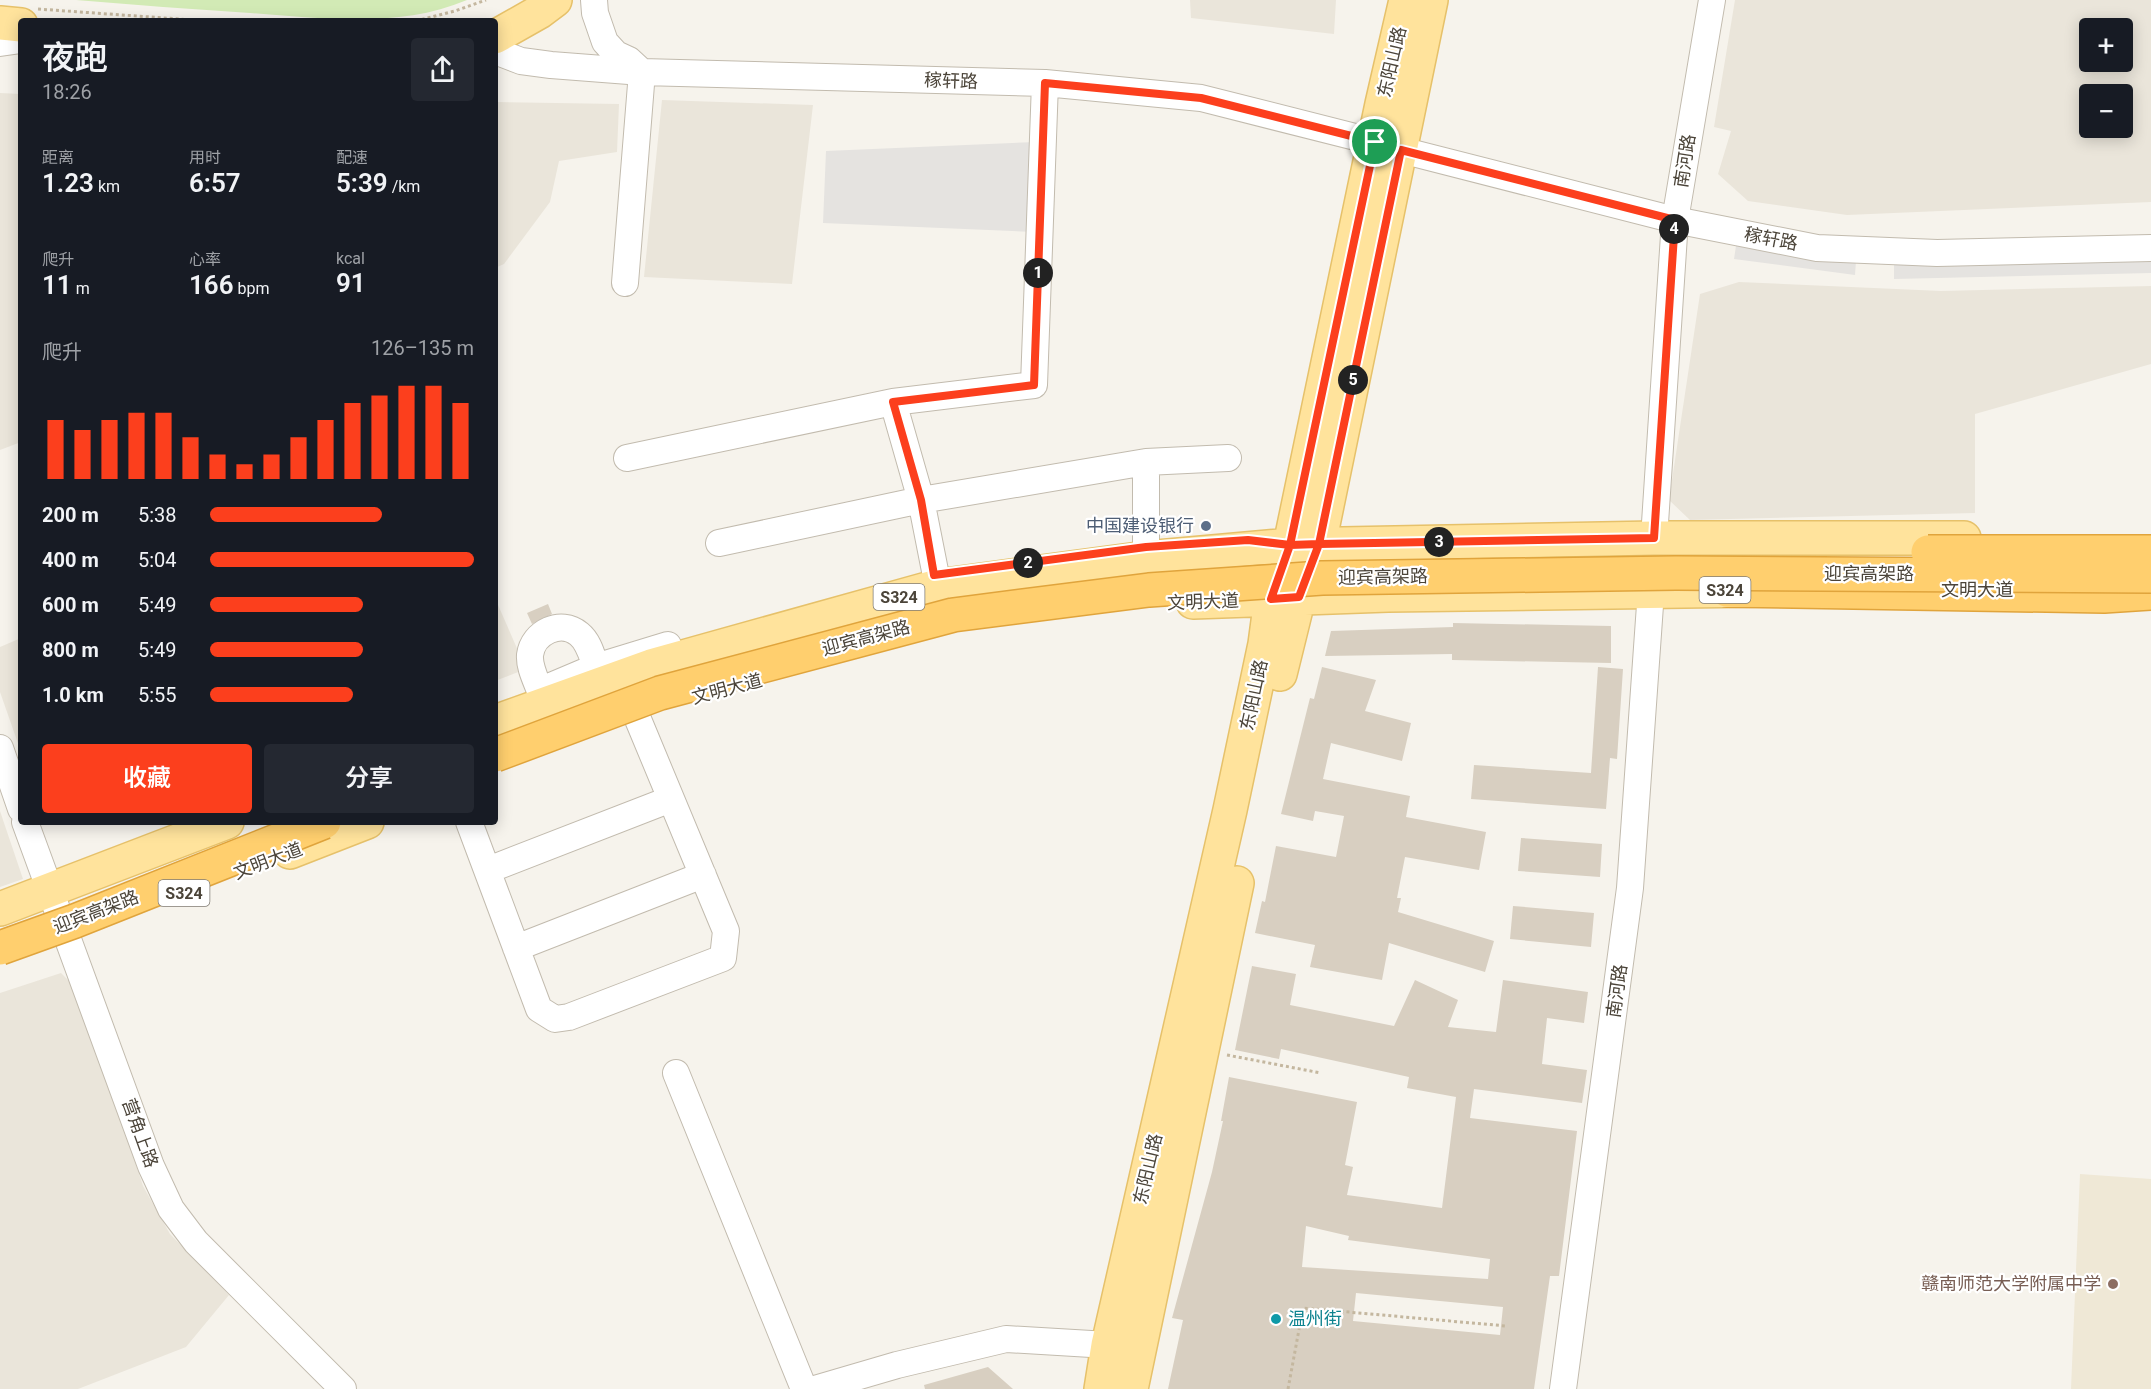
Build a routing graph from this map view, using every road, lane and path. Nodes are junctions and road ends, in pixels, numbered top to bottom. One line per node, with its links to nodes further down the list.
1 (486, 0): 10 (path)
2 (528, 0): 11 (main road)
3 (555, 0): 14 (main road)
4 (594, 0): 20 (street)
5 (1406, 0): 22 (main road, 东阳山路)
6 (1431, 0): 22 (main road, 东阳山路)
7 (1712, 0): 23 (street, 南河路)
8 (27, 17): 9 (path)
9 (72, 18)
10 (428, 18)
11 (495, 18)
12 (18, 19): 13 (main road)
13 (0, 23)
14 (498, 35)
15 (0, 38): 16 (main road)
16 (18, 40)
17 (18, 40): 18 (street)
18 (0, 43)
19 (498, 52): 20 (street, 稼轩路)
20 (642, 72): 21 (street, 稼轩路); 25 (street)
21 (1045, 83): 22 (street, 稼轩路); 26 (street)
22 (1388, 146): 23 (street, 稼轩路); 34 (main road, 东阳山路)
23 (1675, 220): 24 (street, 稼轩路); 31 (street, 南河路)
24 (2151, 248)
25 (625, 284)
26 (893, 402): 28 (street); 30 (street)
27 (1228, 458): 29 (street)
28 (627, 459)
29 (1146, 462): 30 (street); 36 (street)
30 (921, 500): 33 (street); 38 (street)
31 (1654, 538): 32 (main road, S324); 34 (main road, S324)
32 (2151, 538)
33 (719, 543)
34 (1304, 545): 36 (main road, S324); 42 (main road, 东阳山路)
35 (2151, 552): 48 (highway, 迎宾高架路, bridge)
36 (1146, 553): 38 (main road, S324)
37 (2151, 576): 49 (highway, 迎宾高架路, bridge)
38 (936, 580): 43 (street); 47 (main road, S324)
39 (1727, 590): 40 (main road, 文明大道 / S324); 41 (highway)
40 (1651, 591): 42 (main road, 文明大道 / S324); 81 (street, 南河路)
41 (2151, 592)
42 (1285, 598): 46 (main road, 文明大道 / S324); 70 (main road, 东阳山路); 74 (main road, 东阳山路)
43 (596, 667): 44 (street); 44 (street)
44 (540, 691): 45 (street)
45 (498, 707)
46 (637, 717): 51 (main road, 文明大道 / S324); 52 (street)
47 (498, 721)
48 (498, 734)
49 (498, 754)
50 (2, 760): 53 (street)
51 (498, 771)
52 (671, 799): 61 (street); 62 (street)
53 (18, 801)
54 (27, 825): 63 (street, 营角上路)
55 (201, 825): 63 (street)
56 (219, 825): 63 (main road)
57 (267, 825): 65 (highway, 迎宾高架路)
58 (316, 825): 67 (highway, 迎宾高架路, bridge)
59 (359, 825): 66 (main road, 文明大道 / S324)
60 (470, 825): 61 (street)
61 (488, 870): 68 (street)
62 (703, 875): 68 (street); 68 (street)
63 (49, 889): 64 (main road); 66 (street, 营角上路)
64 (0, 909)
65 (0, 930)
66 (69, 938): 69 (main road, 文明大道 / S324); 75 (street, 营角上路)
67 (0, 948)
68 (516, 948)
69 (0, 963)
70 (1201, 1051): 72 (path); 79 (main road, 东阳山路)
71 (676, 1073): 76 (street)
72 (1321, 1073)
73 (1506, 1326): 80 (path)
74 (1108, 1345): 77 (street); 78 (main road, 东阳山路)
75 (343, 1389)
76 (804, 1389)
77 (815, 1389)
78 (1101, 1389)
79 (1131, 1389)
80 (1288, 1389)
81 (1563, 1389)

